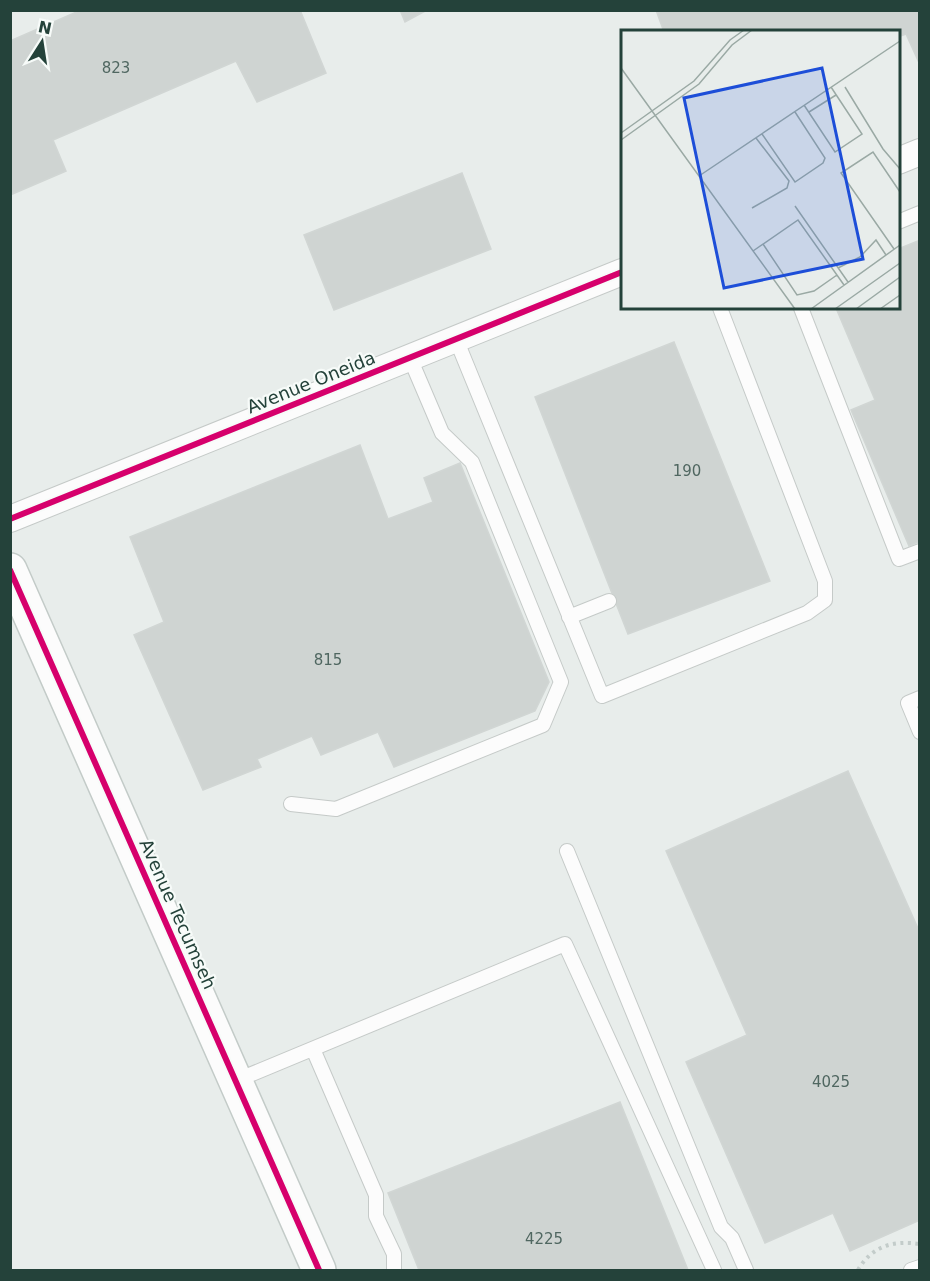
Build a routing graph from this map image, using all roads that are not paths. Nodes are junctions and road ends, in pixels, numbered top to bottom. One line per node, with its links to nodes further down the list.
1 (920, 152): 2 (street)
2 (900, 160)
3 (920, 213): 4 (lane)
4 (900, 221)
5 (621, 272): 8 (street, Avenue Oneida)
6 (720, 309): 14 (lane)
7 (801, 309): 11 (lane)
8 (456, 339): 9 (street, Avenue Oneida); 14 (lane)
9 (410, 358): 10 (street, Avenue Oneida); 17 (lane)
10 (10, 519)
11 (920, 551)
12 (10, 570): 20 (street, Avenue Tecumseh)
13 (609, 601): 14 (lane)
14 (569, 617)
15 (920, 699): 16 (lane)
16 (920, 732)
17 (291, 804)
18 (567, 851): 25 (lane)
19 (313, 1049): 20 (lane); 23 (lane); 24 (lane)
20 (235, 1081): 22 (street, Avenue Tecumseh)
21 (920, 1267): 26 (lane)
22 (319, 1270)
23 (394, 1270)
24 (714, 1270)
25 (746, 1270)
26 (910, 1270)

